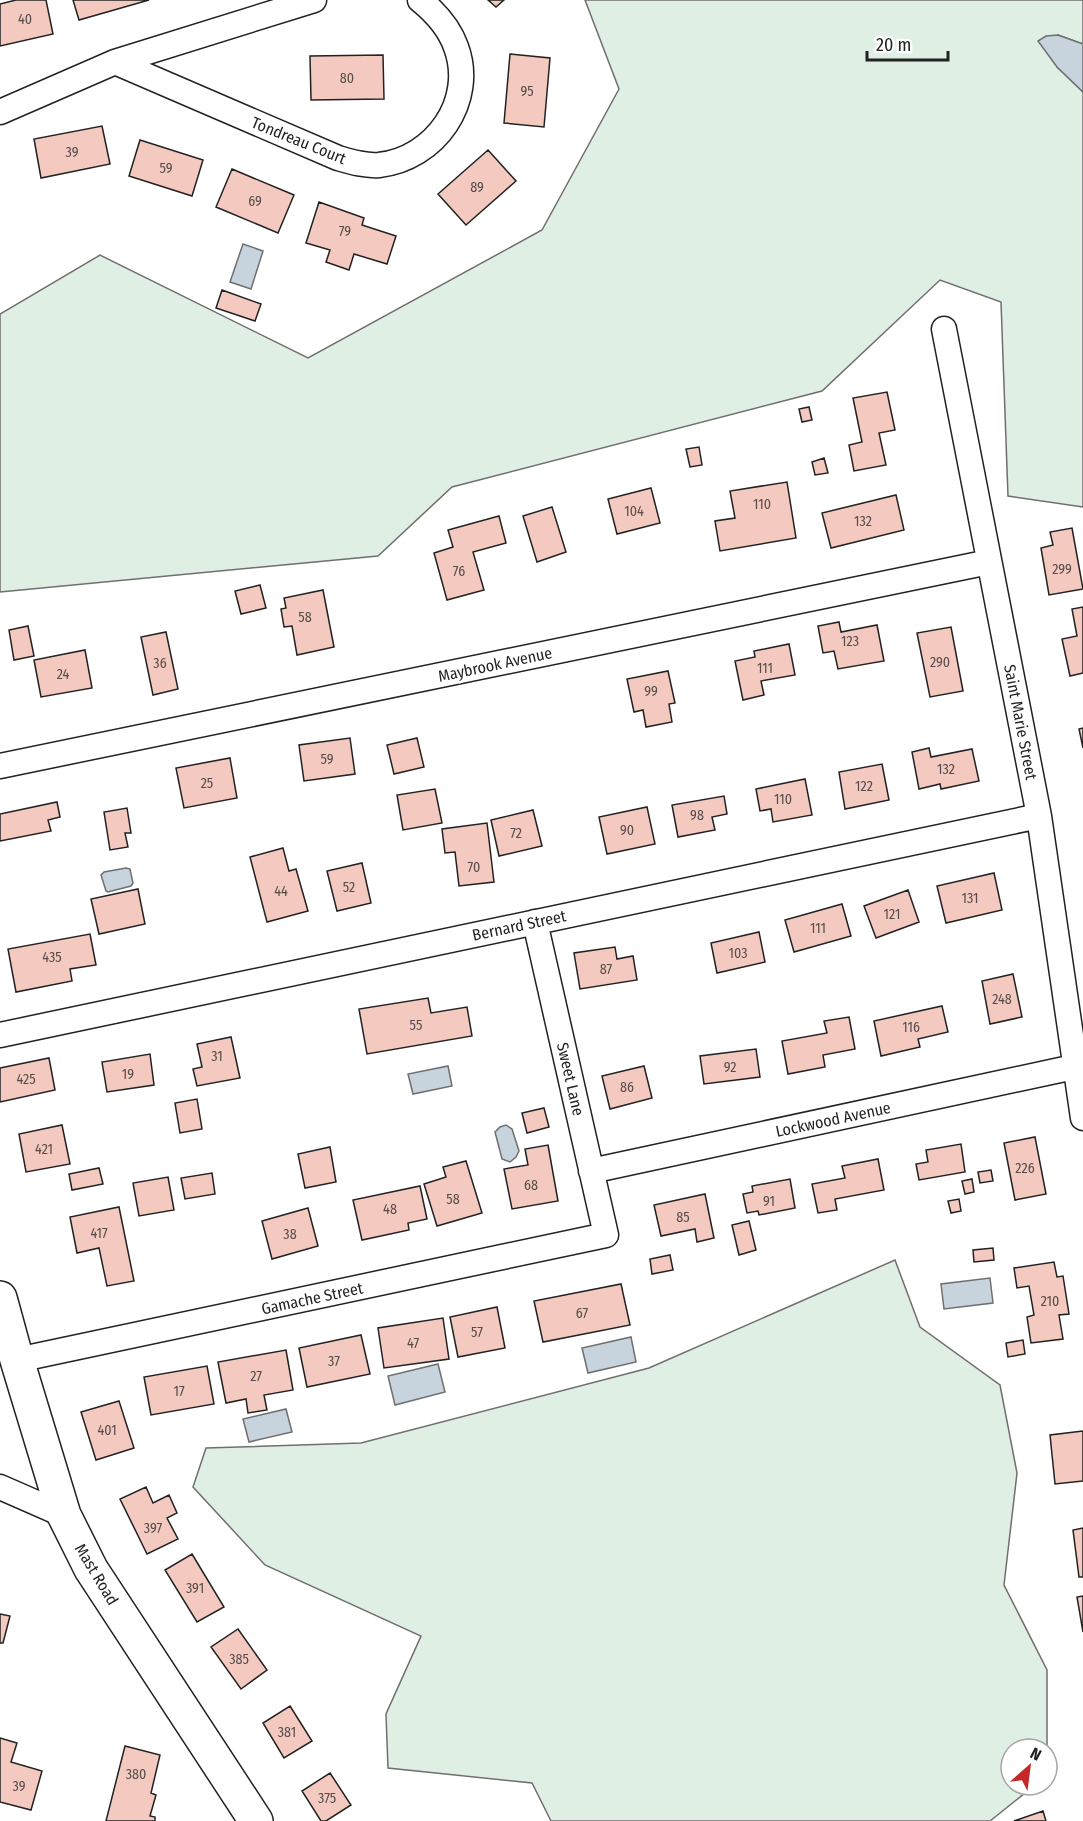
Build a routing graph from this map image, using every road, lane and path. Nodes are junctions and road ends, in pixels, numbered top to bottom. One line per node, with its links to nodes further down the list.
1 (314, 0): 3 (street)
2 (420, 0): 3 (street, Tondreau Court)
3 (115, 62): 4 (street)
4 (0, 112)
5 (944, 329): 6 (street, Saint Marie Street)
6 (989, 562): 7 (street, Maybrook Avenue); 8 (street, Saint Marie Street)
7 (0, 766)
8 (1039, 816): 9 (street, Bernard Street); 11 (street, Saint Marie Street)
9 (535, 922): 10 (street, Bernard Street); 13 (street, Sweet Lane)
10 (0, 1035)
11 (1074, 1068): 12 (street, Saint Marie Street); 13 (street, Lockwood Avenue)
12 (1083, 1118)
13 (591, 1171): 14 (street, Sweet Lane)
14 (606, 1235): 16 (street, Gamache Street)
15 (0, 1298): 16 (main road, Mast Road)
16 (17, 1360): 18 (main road, Mast Road)
17 (0, 1487): 18 (street)
18 (64, 1515): 19 (main road, Mast Road)
19 (256, 1821)

